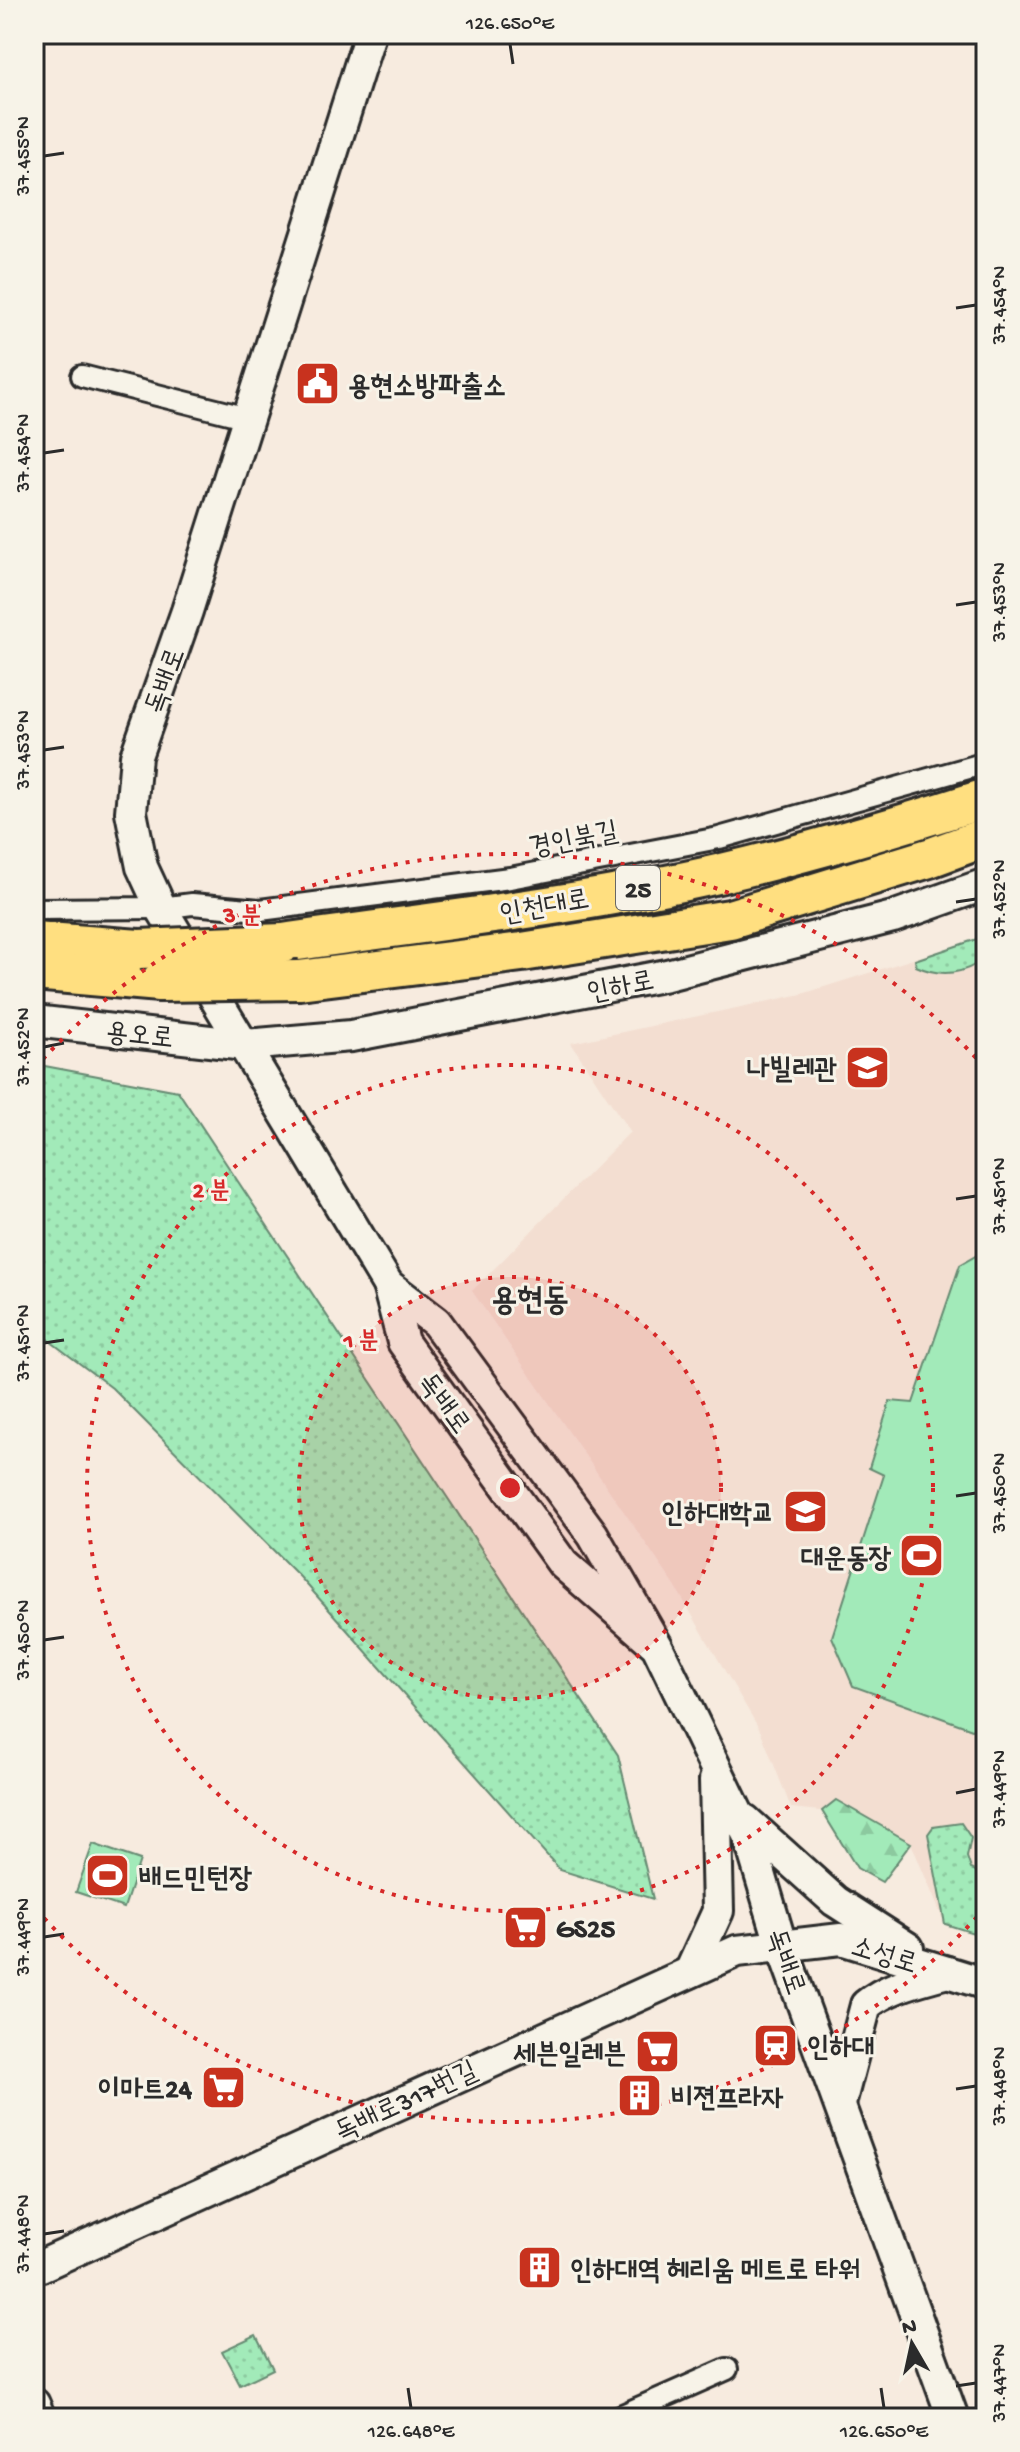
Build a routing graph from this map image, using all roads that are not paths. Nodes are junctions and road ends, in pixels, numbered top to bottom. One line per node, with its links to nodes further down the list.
1 (370, 34): 3 (main road, 독배로)
2 (82, 376): 3 (street)
3 (248, 418): 8 (main road, 독배로)
4 (986, 763): 8 (street, 경인북길)
5 (986, 798): 10 (highway, 인천대로 / 25, bridge)
6 (986, 837): 11 (highway, 인천대로 / 25, bridge)
7 (986, 884): 13 (main road, 인하로)
8 (161, 908): 9 (street, 경인북길); 13 (main road, 독배로)
9 (34, 909)
10 (34, 941)
11 (34, 971)
12 (34, 1021): 13 (main road, 용오로)
13 (245, 1045): 14 (main road, 독배로)
14 (388, 1285): 15 (main road, 독배로); 15 (main road, 독배로)
15 (657, 1646): 16 (main road, 독배로)
16 (714, 1766): 17 (main road, 독배로); 19 (main road)
17 (737, 1813): 18 (main road, 독배로); 20 (main road)
18 (781, 1944): 19 (main road, 독배로317번길); 20 (main road, 소성로); 22 (main road, 독배로)
19 (690, 1972): 23 (main road, 독배로317번길)
20 (947, 1972): 21 (main road, 소성로); 22 (main road)
21 (986, 1984)
22 (840, 2104): 28 (main road, 독배로)
23 (34, 2269)
24 (727, 2369): 27 (street)
25 (34, 2404): 26 (main road)
26 (40, 2418)
27 (616, 2418)
28 (953, 2418)

